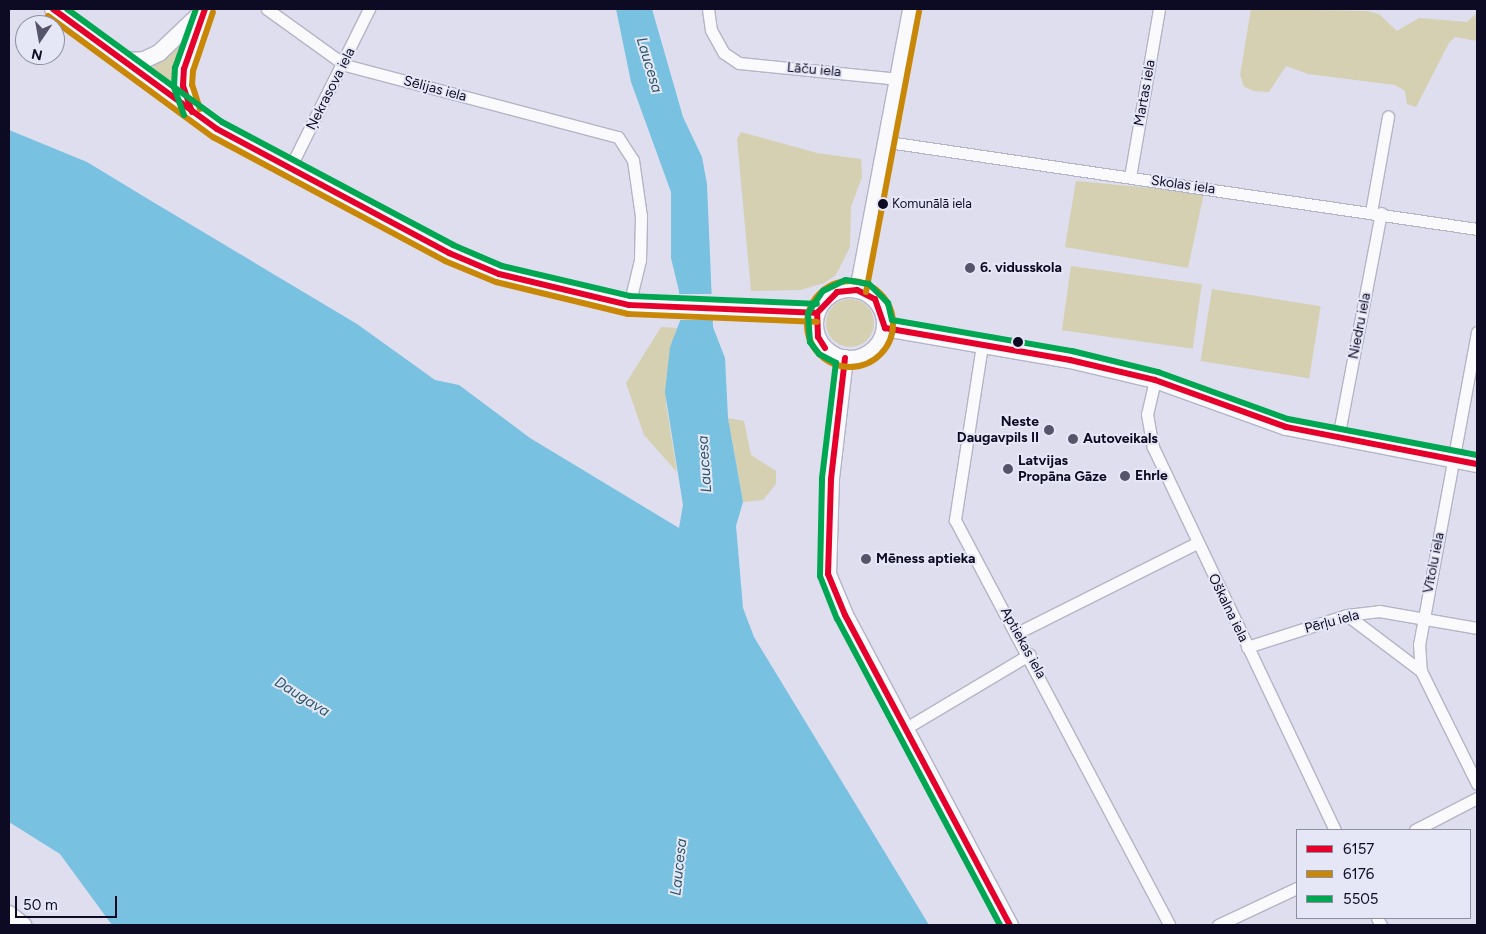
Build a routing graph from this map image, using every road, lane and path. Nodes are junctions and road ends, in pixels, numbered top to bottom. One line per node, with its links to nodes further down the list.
1 (53, 9): 8 (main road)
2 (204, 9): 8 (main road); 11 (main road)
3 (267, 9): 9 (street, Sēlijas iela)
4 (369, 9): 9 (street, Ņekrasova iela)
5 (708, 9): 10 (street, Lāču iela)
6 (910, 9): 10 (street)
7 (1159, 9): 15 (street, Martas iela)
8 (120, 60): 11 (main road)
9 (345, 65): 14 (street, Ņekrasova iela); 19 (street, Sēlijas iela)
10 (899, 78): 13 (street)
11 (192, 112): 14 (main road)
12 (1388, 116): 16 (street, Niedru iela)
13 (888, 142): 15 (street, Skolas iela); 18 (street)
14 (290, 168): 19 (main road)
15 (1130, 177): 16 (street, Skolas iela)
16 (1376, 212): 17 (street, Skolas iela); 26 (street, Niedru iela)
17 (1477, 229)
18 (857, 290): 20 (main road); 21 (main road)
19 (629, 306): 20 (main road)
20 (817, 313): 24 (main road)
21 (885, 328): 23 (main road); 24 (main road)
22 (1477, 332): 27 (street, Vītolu iela)
23 (982, 344): 25 (main road); 33 (street, Aptiekas iela)
24 (845, 358): 37 (main road)
25 (1155, 380): 26 (main road); 29 (street, Oškalna iela)
26 (1338, 438): 27 (main road)
27 (1454, 460): 28 (main road); 31 (street, Vītolu iela)
28 (1477, 464)
29 (1197, 543): 33 (street); 34 (street, Oškalna iela)
30 (1347, 615): 31 (street, Pērļu iela); 34 (street, Pērļu iela); 36 (street)
31 (1423, 618): 32 (street, Pērļu iela); 36 (street, Vītolu iela)
32 (1477, 628)
33 (1017, 633): 35 (street, Aptiekas iela)
34 (1247, 647): 40 (street, Oškalna iela)
35 (1030, 654): 37 (street); 46 (street, Aptiekas iela)
36 (1421, 671): 38 (street, Vītolu iela)
37 (906, 728): 45 (main road)
38 (1477, 784)
39 (1477, 798): 41 (street)
40 (1335, 829)
41 (1417, 829)
42 (1296, 888): 47 (street)
43 (9, 914): 44 (main road)
44 (23, 925)
45 (1010, 925)
46 (1169, 925)
47 (1220, 925)

